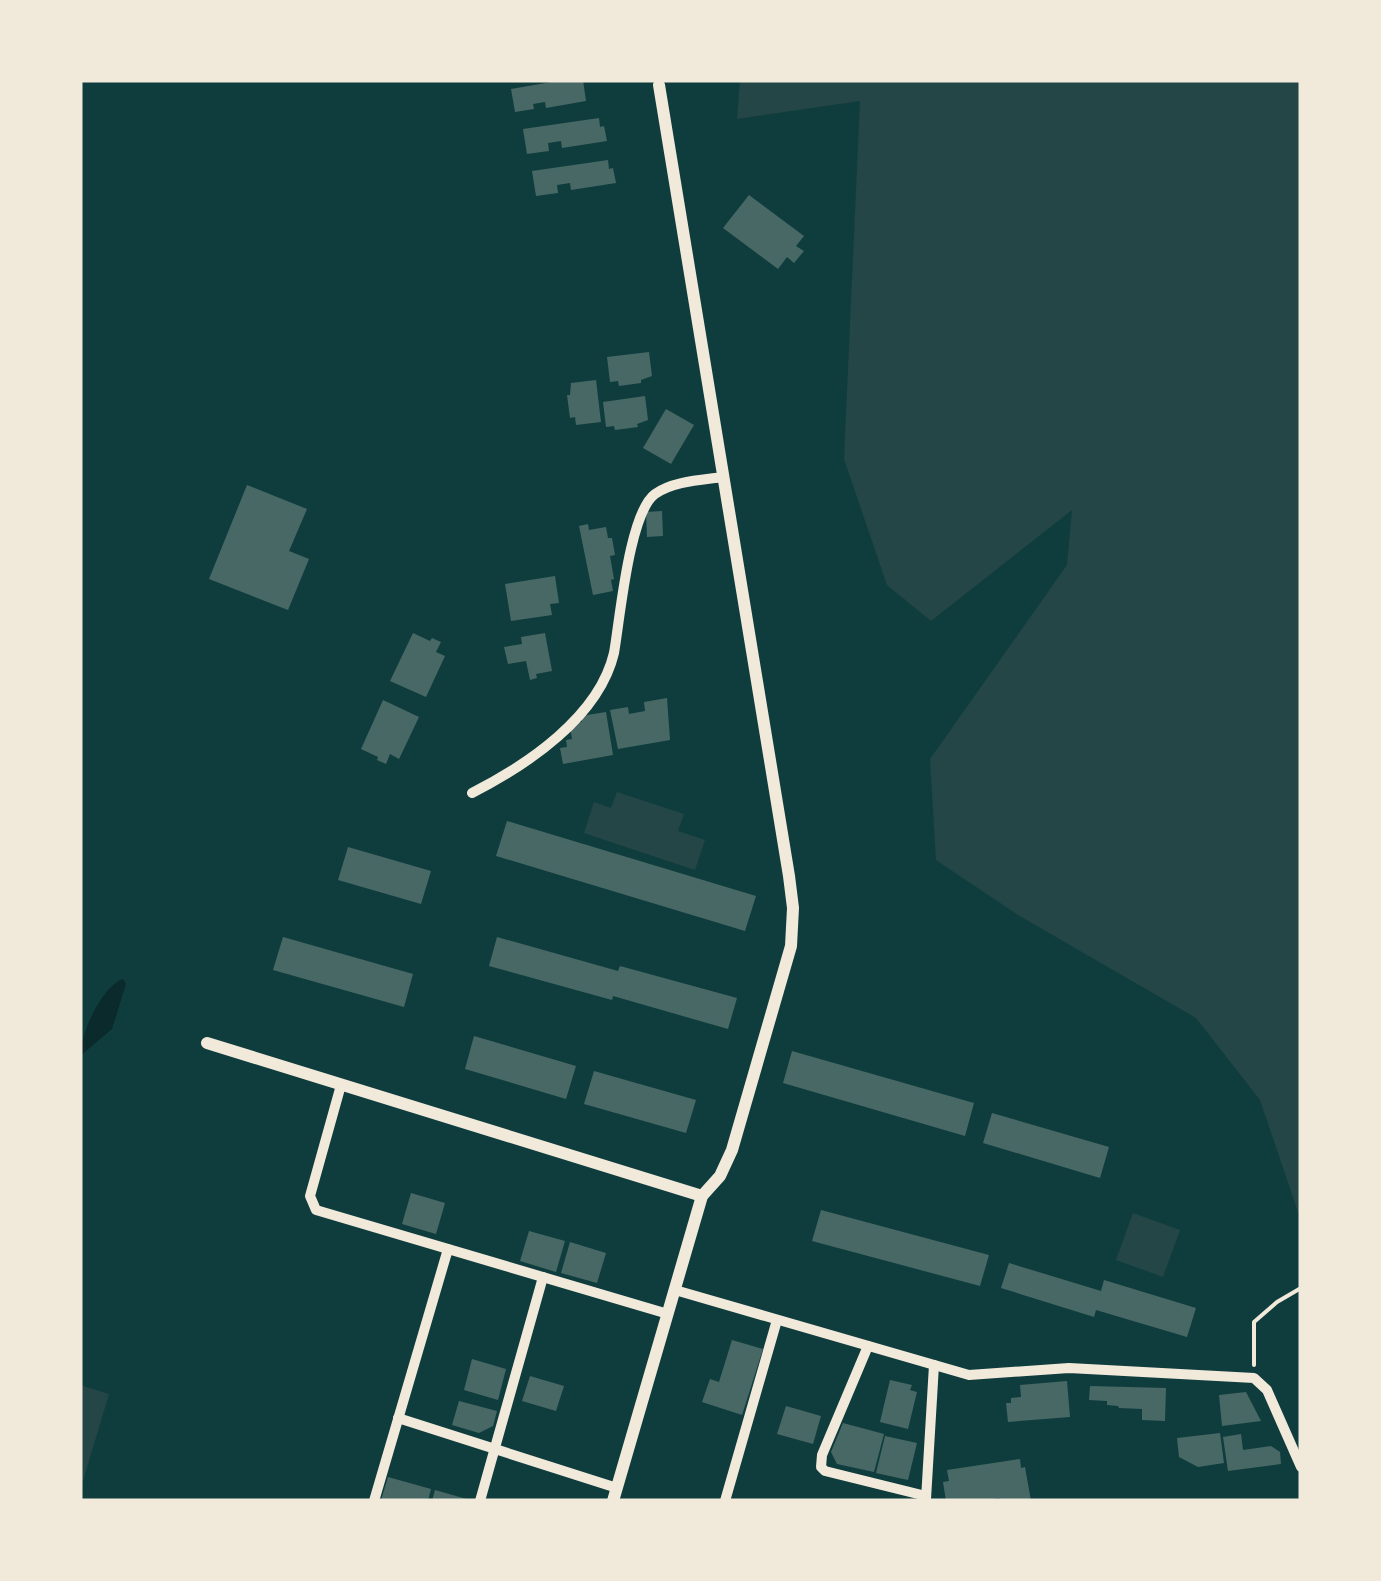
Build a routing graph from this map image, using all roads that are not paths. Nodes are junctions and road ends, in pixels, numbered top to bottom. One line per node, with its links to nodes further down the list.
1 (659, 83): 2 (street)
2 (724, 476): 3 (street); 6 (street)
3 (472, 793)
4 (208, 1043): 5 (street)
5 (342, 1084): 6 (street); 7 (street)
6 (702, 1196): 9 (street)
7 (448, 1249): 8 (street); 14 (street)
8 (544, 1277): 10 (street); 15 (street)
9 (675, 1290): 10 (street); 11 (street)
10 (668, 1314): 18 (street)
11 (778, 1320): 12 (street); 22 (street)
12 (868, 1346): 13 (street); 17 (street)
13 (934, 1365): 16 (street); 19 (street)
14 (398, 1418): 15 (street); 20 (street)
15 (495, 1448): 18 (street); 21 (street)
16 (1301, 1467)
17 (883, 1486): 19 (street); 23 (street)
18 (615, 1497)
19 (926, 1498)
20 (374, 1501)
21 (480, 1501)
22 (725, 1501)
23 (879, 1501)

